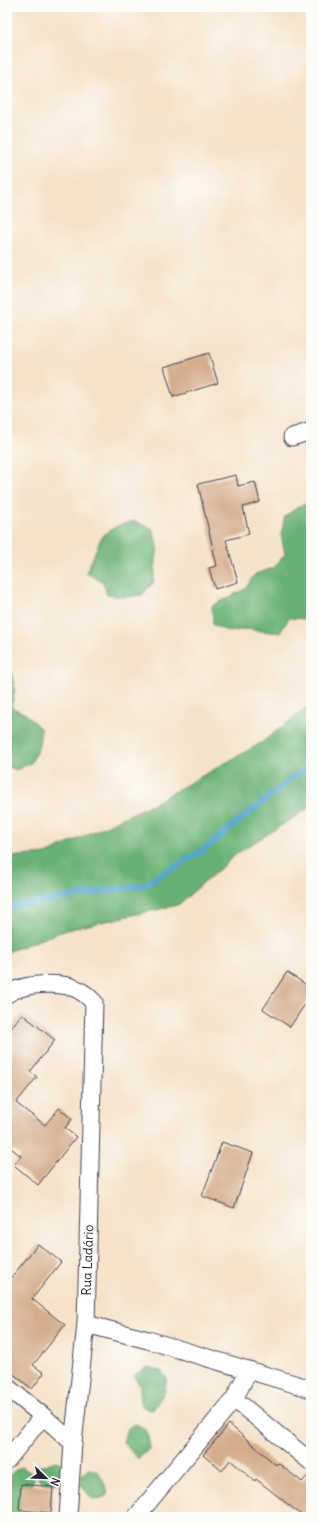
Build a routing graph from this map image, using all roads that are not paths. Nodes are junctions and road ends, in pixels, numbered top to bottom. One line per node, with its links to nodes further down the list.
1 (311, 430): 2 (street)
2 (292, 437)
3 (7, 994): 4 (street, Rua Ladário)
4 (86, 1324): 5 (street); 10 (street, Rua Ladário)
5 (249, 1370): 7 (street); 8 (street)
6 (7, 1387): 9 (street)
7 (311, 1389)
8 (234, 1399): 12 (street); 14 (street)
9 (43, 1416): 10 (street); 11 (street)
10 (73, 1443): 13 (street, Rua Ladário)
11 (7, 1460)
12 (311, 1462)
13 (68, 1517)
14 (136, 1517)

